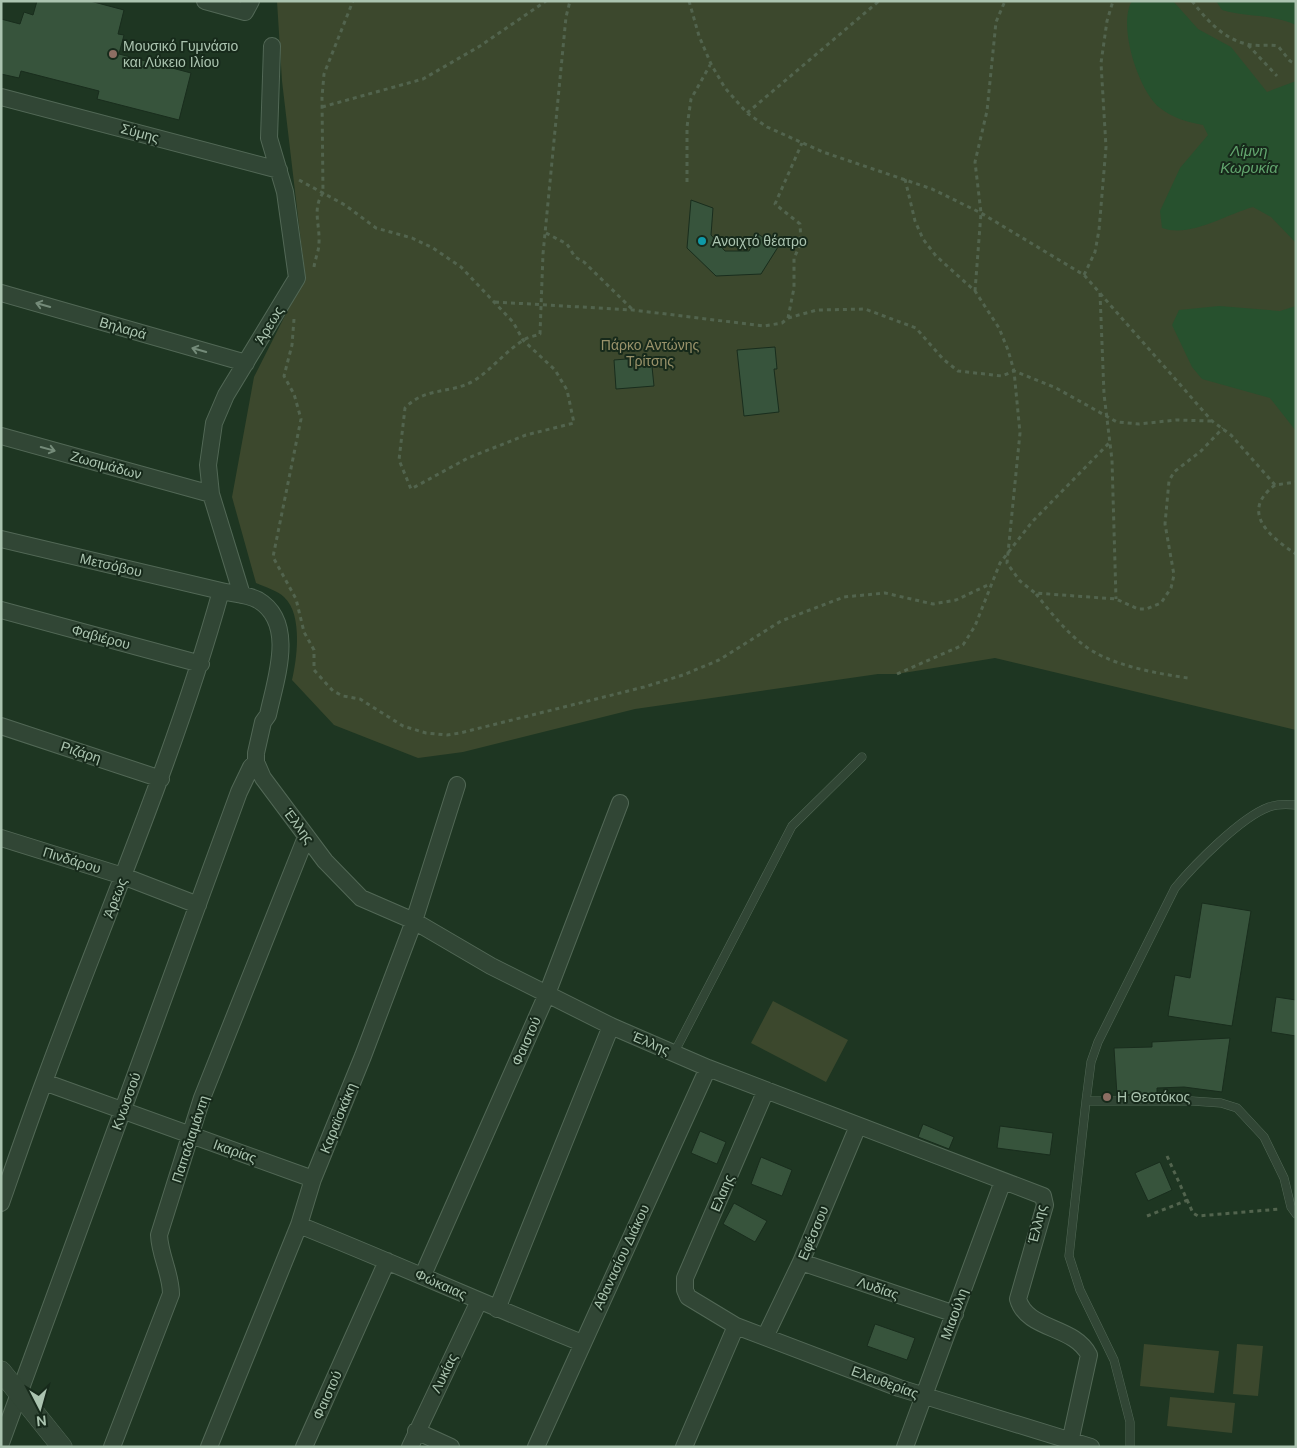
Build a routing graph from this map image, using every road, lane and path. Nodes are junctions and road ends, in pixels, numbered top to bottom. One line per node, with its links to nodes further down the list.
1 (205, 1): 10 (street)
2 (353, 1): 17 (path)
3 (546, 1): 17 (path)
4 (570, 1): 25 (path)
5 (689, 1): 13 (path)
6 (879, 1): 18 (path)
7 (1005, 1): 24 (path)
8 (1113, 1): 27 (path)
9 (1192, 1): 11 (path)
10 (248, 6)
11 (1248, 45): 14 (path); 15 (path)
12 (272, 46): 20 (street, Άρεως)
13 (710, 64): 18 (path); 22 (path)
14 (1296, 64)
15 (1276, 76)
16 (1, 97): 20 (street, Σύμης)
17 (322, 107): 23 (path)
18 (747, 113): 19 (path)
19 (802, 143): 21 (path); 35 (path)
20 (279, 170): 23 (path); 37 (street, Άρεως)
21 (905, 178): 24 (path); 28 (path)
22 (687, 182)
23 (324, 193): 26 (path); 31 (path)
24 (981, 213): 27 (path); 28 (path)
25 (546, 233): 32 (path); 33 (path)
26 (313, 275)
27 (1084, 275): 29 (path)
28 (975, 292): 38 (path)
29 (1100, 292): 39 (path); 40 (path)
30 (1, 293): 37 (street, Βηλαρά, one-way to 30)
31 (495, 302): 32 (path); 36 (path)
32 (542, 304): 33 (path); 36 (path)
33 (633, 310): 35 (path)
34 (294, 316): 50 (path)
35 (788, 318): 38 (path)
36 (523, 340): 36 (path)
37 (246, 364): 46 (street, Άρεως)
38 (1014, 372): 39 (path); 48 (path)
39 (1106, 414): 40 (path); 43 (path)
40 (1212, 421): 41 (path)
41 (1224, 428): 45 (path); 54 (path)
42 (1, 436): 46 (street, Ζωσιμάδων, one-way to 46)
43 (1111, 441): 48 (path); 54 (path)
44 (1296, 482): 45 (path)
45 (1275, 485): 49 (path)
46 (210, 494): 53 (street, Άρεως)
47 (1, 539): 51 (street, Μετσόβου)
48 (1008, 554): 50 (path); 52 (path)
49 (1296, 554)
50 (990, 584): 57 (path)
51 (220, 592): 53 (street); 56 (street, Άρεως)
52 (1035, 593): 54 (path); 58 (path)
53 (242, 595): 61 (street)
54 (1116, 599)
55 (1, 610): 56 (street, Φαβιέρου)
56 (201, 664): 62 (street, Άρεως)
57 (897, 674)
58 (1188, 678)
59 (1, 726): 62 (street, Ριζάρη)
60 (862, 758): 73 (lane)
61 (256, 762): 66 (street, Έλλης); 69 (street, Κνωσσού)
62 (161, 779): 68 (street, Άρεως)
63 (457, 785): 70 (street, Καραϊσκάκη)
64 (620, 803): 71 (street, Φαιστού)
65 (1296, 805): 77 (lane)
66 (306, 837): 70 (street, Έλλης); 80 (street, Παπαδιαμάντη)
67 (1, 838): 68 (street, Πινδάρου)
68 (123, 876): 69 (street, Πινδάρου); 75 (street, Άρεως)
69 (198, 905): 78 (street, Κνωσσού)
70 (414, 921): 71 (street, Έλλης); 82 (street, Καραϊσκάκη)
71 (547, 994): 72 (street, Έλλης); 92 (street, Φαιστού)
72 (611, 1026): 73 (street, Έλλης); 95 (street)
73 (674, 1053): 74 (street, Έλλης)
74 (708, 1068): 76 (street, Έλλης); 99 (street, Αθανασίου Διάκου)
75 (44, 1082): 78 (street, Ικαρίας); 85 (street, Άρεως)
76 (766, 1090): 79 (street, Έλλης); 93 (street, Ελαης)
77 (1086, 1101): 86 (lane); 115 (lane)
78 (123, 1110): 80 (street, Ικαρίας); 101 (street, Κνωσσού)
79 (858, 1126): 83 (street, Έλλης); 91 (street, Εφέσσου)
80 (190, 1135): 82 (street, Ικαρίας); 107 (street, Παπαδιαμάντη)
81 (1167, 1156): 84 (path)
82 (313, 1179): 89 (street, Καραϊσκάκη)
83 (1003, 1181): 96 (street, Μιαούλη); 105 (street, Έλλης)
84 (1188, 1200): 86 (path); 88 (path)
85 (1, 1203)
86 (1291, 1207): 87 (lane)
87 (1296, 1214)
88 (1147, 1216)
89 (299, 1226): 90 (street, Φώκαιας); 108 (street, Καραϊσκάκη)
90 (387, 1261): 92 (street, Φώκαιας); 109 (street, Φαιστού)
91 (801, 1262): 96 (street, Λυδίας); 98 (street, Εφέσσου)
92 (422, 1275): 94 (street, Φώκαιας)
93 (688, 1297): 97 (street, Ελευθερίας)
94 (479, 1301): 95 (street, Φώκαιας); 103 (street, Λυκίας)
95 (497, 1309): 99 (street, Φώκαιας)
96 (954, 1314): 102 (street, Μιαούλη)
97 (736, 1326): 98 (street, Ελευθερίας); 112 (street)
98 (765, 1338): 102 (street, Ελευθερίας)
99 (582, 1343): 111 (street, Αθανασίου Διάκου)
100 (1, 1371): 101 (street)
101 (19, 1392): 104 (street, Κνωσσού); 106 (street)
102 (924, 1397): 105 (street, Ελευθερίας); 113 (street, Μιαούλη)
103 (413, 1439): 110 (street)
104 (1, 1443)
105 (1070, 1444): 114 (street, Ελευθερίας)
106 (62, 1447)
107 (112, 1447)
108 (209, 1447)
109 (304, 1447)
110 (450, 1447)
111 (536, 1447)
112 (684, 1447)
113 (905, 1447)
114 (1091, 1447)
115 (1130, 1447)

